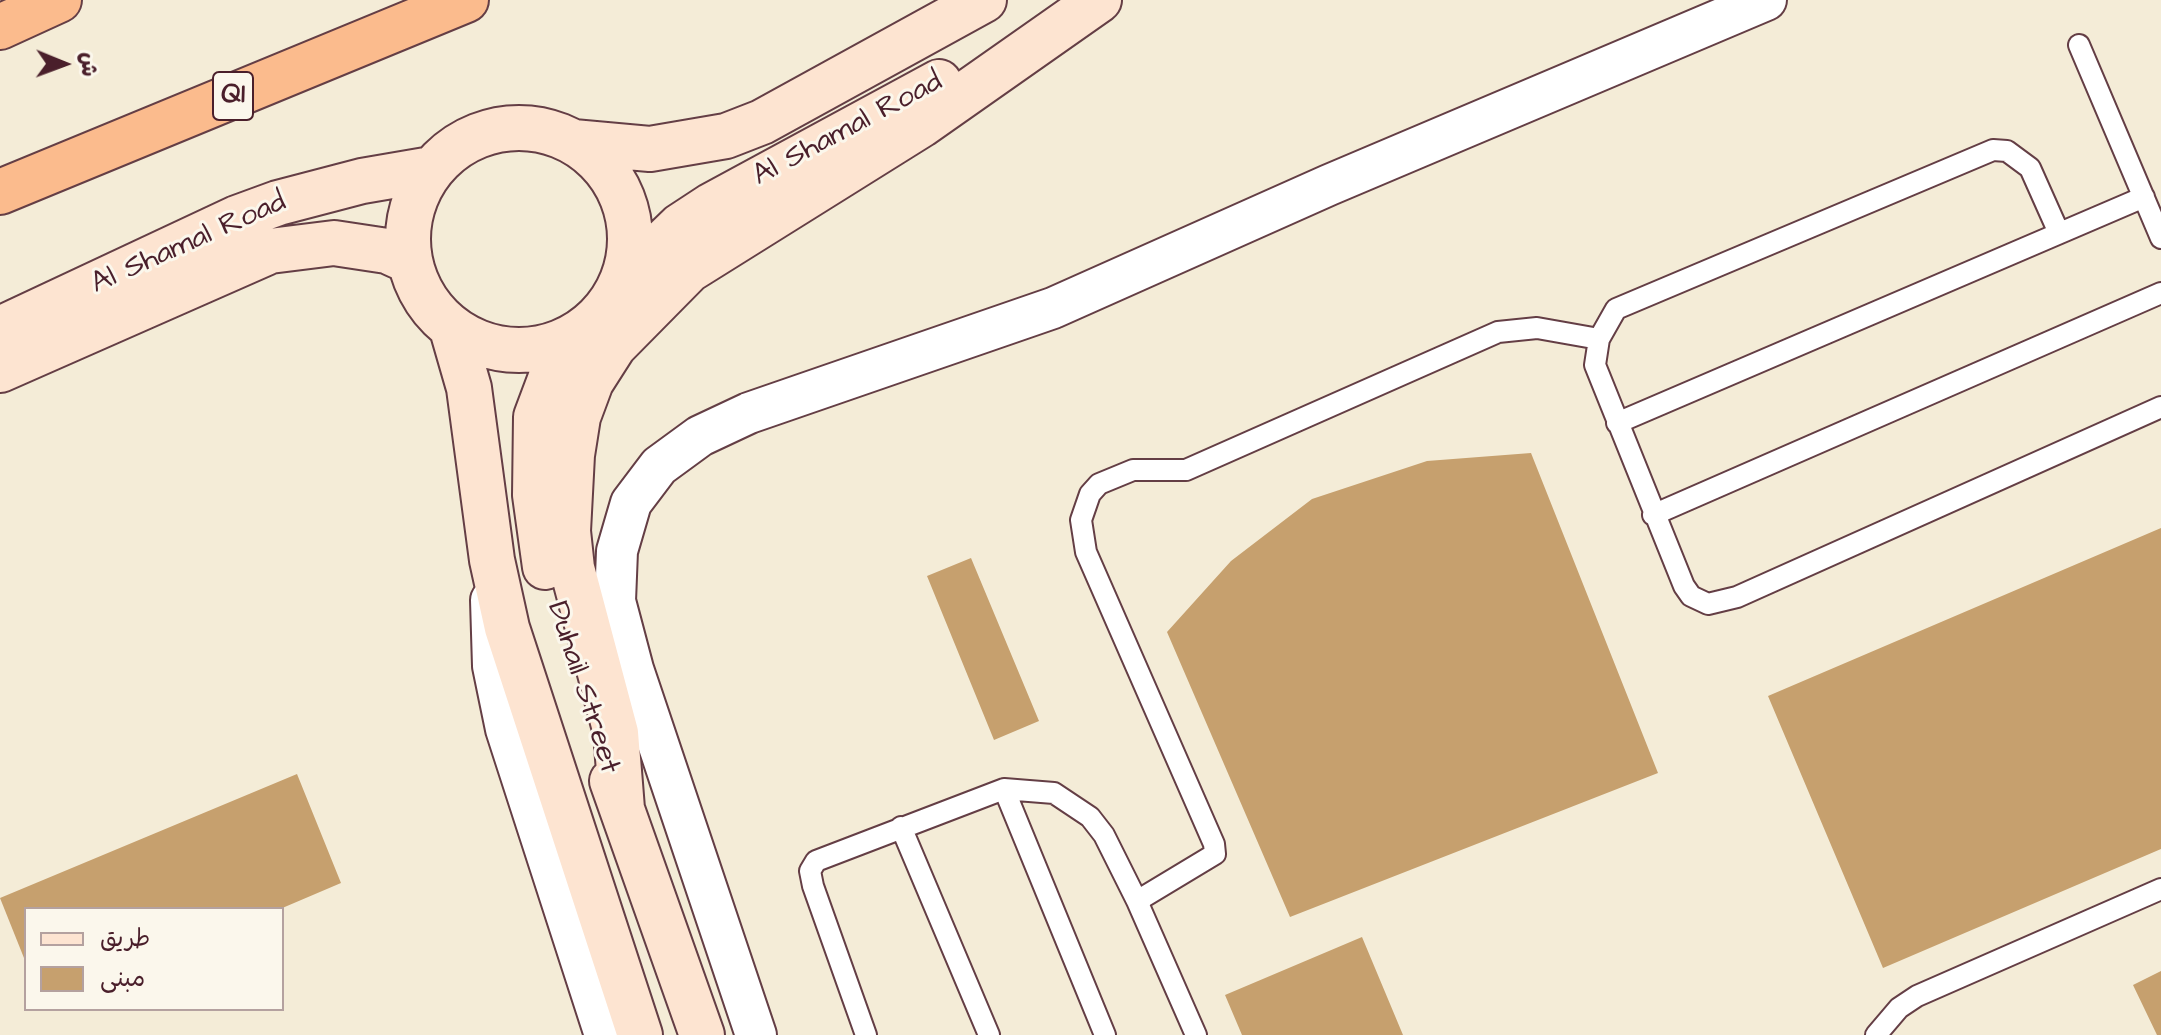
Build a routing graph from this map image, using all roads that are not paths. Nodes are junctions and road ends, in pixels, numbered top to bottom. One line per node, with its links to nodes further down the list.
1 (59, 0): 7 (highway)
2 (466, 0): 11 (highway, Q1)
3 (984, 0): 9 (main road, Al Shamal Road)
4 (1090, 0): 16 (main road, Al Shamal Road)
5 (1099, 0): 28 (main road)
6 (1766, 0): 35 (street, Duhail Street)
7 (0, 27)
8 (2079, 45): 12 (lane)
9 (573, 142): 10 (main road); 16 (main road)
10 (432, 169): 15 (main road); 18 (main road, Al Shamal Road)
11 (0, 192)
12 (2144, 197): 13 (lane); 14 (lane)
13 (2059, 233): 21 (lane); 24 (lane)
14 (2161, 238)
15 (409, 261): 19 (main road); 22 (main road, Al Shamal Road)
16 (622, 282): 20 (main road)
17 (2161, 293): 25 (lane)
18 (0, 329)
19 (452, 329): 20 (main road); 26 (main road, Duhail Street)
20 (575, 337): 28 (main road, Duhail Street)
21 (1599, 339): 24 (lane); 31 (lane)
22 (0, 370)
23 (2161, 407): 25 (lane)
24 (1617, 423): 25 (lane)
25 (1653, 515)
26 (492, 560): 32 (street, Duhail Street); 33 (main road, Duhail Street)
27 (1004, 789): 29 (lane); 31 (lane); 38 (lane)
28 (622, 809): 34 (main road, Duhail Street)
29 (901, 827): 36 (lane); 37 (lane)
30 (2161, 889): 40 (lane)
31 (1137, 901): 39 (lane)
32 (605, 1035)
33 (640, 1035)
34 (702, 1035)
35 (756, 1035)
36 (866, 1035)
37 (989, 1035)
38 (1105, 1035)
39 (1196, 1035)
40 (1876, 1035)

